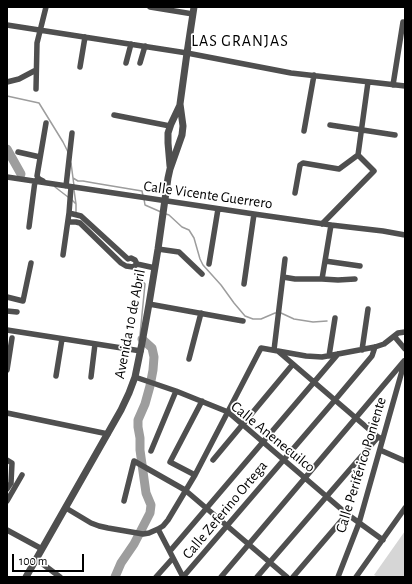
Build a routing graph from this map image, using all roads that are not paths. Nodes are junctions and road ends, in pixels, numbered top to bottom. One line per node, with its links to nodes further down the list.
1 (46, 7): 6 (street)
2 (150, 7): 3 (street)
3 (194, 11): 10 (street, Avenida 10 de Abril)
4 (403, 22): 18 (street)
5 (7, 25): 6 (street)
6 (41, 30): 7 (street); 14 (street)
7 (85, 37): 8 (street); 13 (street)
8 (131, 44): 9 (street); 11 (street)
9 (145, 46): 10 (street); 12 (street)
10 (187, 53): 15 (street); 21 (street, Avenida 10 de Abril)
11 (126, 63)
12 (140, 63)
13 (80, 67)
14 (36, 70): 16 (street); 20 (street)
15 (314, 75): 17 (street); 28 (street)
16 (7, 82)
17 (368, 82): 18 (street); 27 (street)
18 (393, 85): 19 (street)
19 (405, 86)
20 (36, 89)
21 (180, 104): 24 (street, Avenida 10 de Abril); 26 (street, Avenida 10 de Abril)
22 (114, 115): 24 (street)
23 (46, 123): 35 (street)
24 (170, 125): 26 (street); 31 (street, Avenida 10 de Abril)
25 (330, 125): 27 (street)
26 (183, 126): 32 (street, Avenida 10 de Abril)
27 (361, 130): 30 (street); 34 (street)
28 (304, 131)
29 (72, 133): 40 (street)
30 (395, 135)
31 (168, 143): 32 (street); 36 (street, Avenida 10 de Abril)
32 (179, 144): 36 (street, Avenida 10 de Abril)
33 (18, 152): 35 (street)
34 (358, 155): 41 (street); 47 (street)
35 (40, 157): 39 (street)
36 (170, 170): 42 (street, Avenida 10 de Abril)
37 (7, 177): 38 (street, Calle Vicente Guerrero)
38 (35, 181): 39 (street, Calle Vicente Guerrero); 49 (street)
39 (46, 183): 40 (street, Calle Vicente Guerrero)
40 (69, 186): 42 (street, Calle Vicente Guerrero); 44 (street)
41 (296, 193)
42 (165, 201): 43 (street, Calle Vicente Guerrero); 51 (street, Avenida 10 de Abril)
43 (218, 209): 45 (street, Calle Vicente Guerrero); 57 (street)
44 (69, 213): 46 (street); 56 (street)
45 (254, 214): 47 (street, Calle Vicente Guerrero); 64 (street)
46 (68, 222): 52 (street); 56 (street)
47 (322, 224): 48 (street, Calle Vicente Guerrero)
48 (331, 225): 50 (street, Calle Vicente Guerrero); 54 (street)
49 (29, 227)
50 (405, 235)
51 (158, 249): 59 (street, Avenida 10 de Abril); 60 (street)
52 (63, 255)
53 (285, 259): 61 (street)
54 (324, 261): 58 (street); 62 (street)
55 (31, 263): 65 (street)
56 (137, 264): 59 (street)
57 (209, 264)
58 (360, 266)
59 (155, 268): 66 (street, Avenida 10 de Abril)
60 (202, 274)
61 (283, 277): 62 (street); 83 (street)
62 (322, 278): 63 (street)
63 (355, 279)
64 (244, 284)
65 (7, 298)
66 (149, 304): 70 (street); 82 (street, Avenida 10 de Abril)
67 (368, 308): 81 (street)
68 (7, 310): 69 (street)
69 (17, 312)
70 (201, 313): 72 (street); 86 (street)
71 (335, 318): 85 (street)
72 (243, 320)
73 (7, 330): 77 (street)
74 (405, 332): 75 (street)
75 (394, 336): 79 (street); 80 (street)
76 (12, 338): 89 (street)
77 (62, 339): 78 (street); 90 (street)
78 (95, 344): 82 (street); 91 (street)
79 (375, 347): 81 (street); 95 (street, Calle Zeferino Ortega)
80 (405, 349)
81 (362, 350): 84 (street)
82 (141, 351): 92 (street, Avenida 10 de Abril)
83 (276, 351): 85 (street); 88 (street); 97 (street)
84 (338, 354): 85 (street); 93 (street)
85 (329, 356)
86 (189, 359)
87 (405, 360): 99 (street); 102 (street, Calle Periférico Poniente)
88 (293, 364): 93 (street); 100 (street)
89 (7, 370)
90 (56, 376)
91 (91, 377)
92 (135, 377): 94 (street, Calle Anenecuilco); 101 (street, Avenida 10 de Abril)
93 (314, 382): 95 (street); 103 (street)
94 (176, 391): 96 (street, Calle Anenecuilco); 105 (street)
95 (335, 400): 99 (street); 106 (street, Calle Zeferino Ortega)
96 (202, 401): 97 (street, Calle Anenecuilco); 111 (street)
97 (228, 412): 100 (street, Calle Anenecuilco); 111 (street)
98 (7, 413): 101 (street)
99 (356, 418): 102 (street); 112 (street)
100 (243, 424): 103 (street, Calle Anenecuilco); 108 (street)
101 (108, 434): 118 (street, Avenida 10 de Abril)
102 (380, 438): 104 (street, Calle Periférico Poniente); 115 (street)
103 (263, 442): 106 (street, Calle Anenecuilco); 119 (street)
104 (380, 450): 109 (street); 122 (street, Calle Periférico Poniente)
105 (151, 451)
106 (284, 459): 112 (street, Calle Anenecuilco); 123 (street, Calle Zeferino Ortega)
107 (7, 460): 113 (street)
108 (213, 460)
109 (405, 461)
110 (22, 475): 116 (street)
111 (195, 475): 114 (street)
112 (304, 478): 115 (street, Calle Anenecuilco); 127 (street)
113 (7, 489)
114 (185, 490): 117 (street); 119 (street); 125 (street)
115 (326, 496): 121 (street, Calle Anenecuilco); 132 (street)
116 (7, 501)
117 (124, 501)
118 (66, 508): 125 (street); 128 (street, Avenida 10 de Abril)
119 (207, 508): 123 (street); 129 (street)
120 (405, 509): 126 (street)
121 (347, 514): 122 (street, Calle Anenecuilco); 140 (street)
122 (359, 523): 126 (street, Calle Anenecuilco); 141 (street, Calle Periférico Poniente)
123 (227, 526): 127 (street); 136 (street, Calle Zeferino Ortega)
124 (7, 530): 128 (street)
125 (158, 530): 129 (street)
126 (382, 540): 142 (street)
127 (249, 544): 132 (street); 137 (street)
128 (42, 549): 131 (street, Avenida 10 de Abril)
129 (170, 551): 130 (street)
130 (173, 558): 135 (street); 136 (street)
131 (36, 559): 133 (street, Avenida 10 de Abril); 134 (street)
132 (270, 562): 138 (street); 139 (street)
133 (26, 577)
134 (60, 577)
135 (156, 577)
136 (183, 577)
137 (221, 577)
138 (257, 577)
139 (287, 577)
140 (292, 577)
141 (338, 577)
142 (356, 577)

